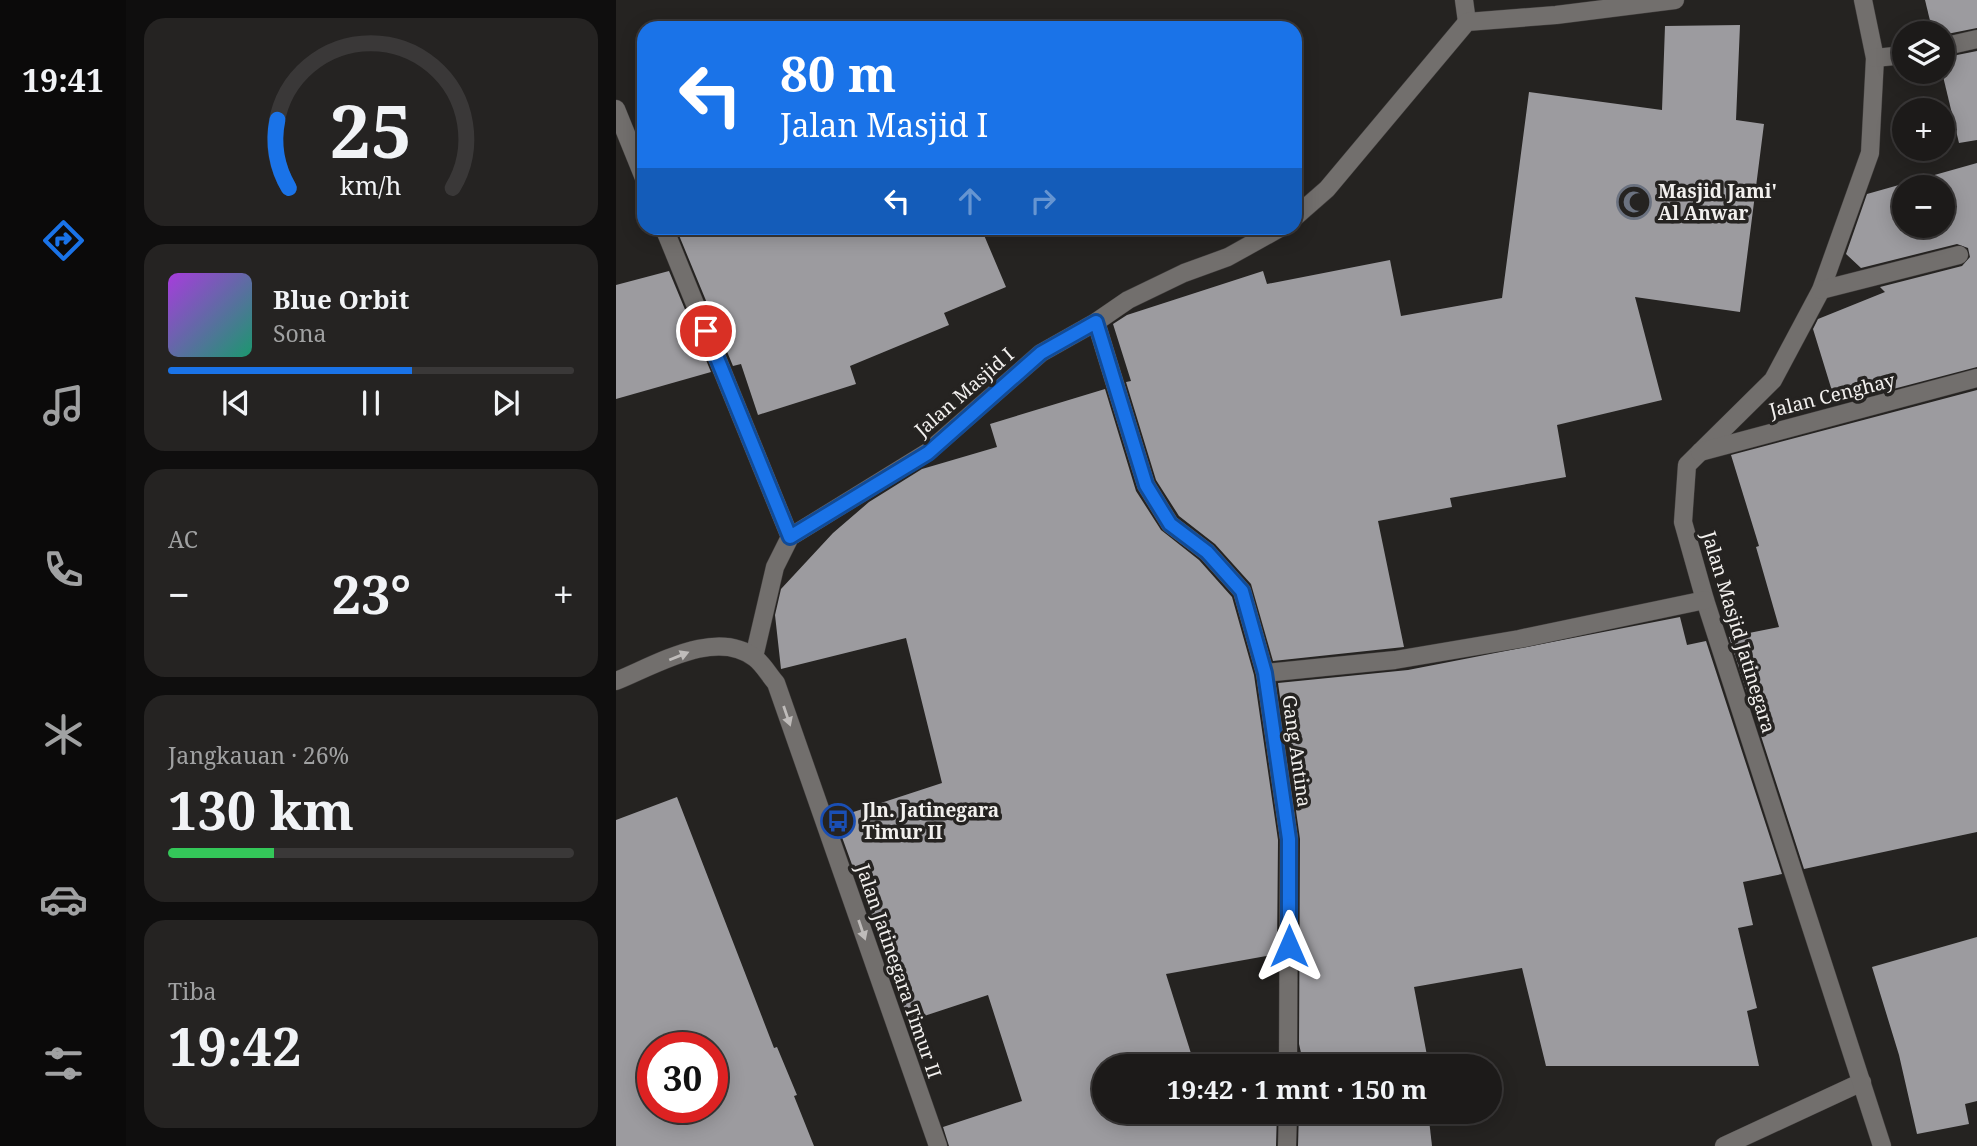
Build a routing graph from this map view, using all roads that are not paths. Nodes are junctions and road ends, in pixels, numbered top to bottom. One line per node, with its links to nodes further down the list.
1 (1464, 0): 4 (street)
2 (1675, 0): 4 (street)
3 (1863, 0): 8 (street, Jalan Masjid Jatinegara)
4 (1467, 22): 11 (street)
5 (1977, 39): 6 (street)
6 (1955, 44)
7 (1892, 56): 8 (street)
8 (1874, 58): 15 (street, Jalan Masjid Jatinegara)
9 (616, 109): 10 (street)
10 (637, 161)
11 (1302, 211)
12 (667, 235): 19 (street)
13 (1267, 235): 16 (street, Jalan Masjid I)
14 (1959, 255): 15 (street)
15 (1821, 289): 18 (street, Jalan Masjid Jatinegara)
16 (1096, 322): 19 (street, Jalan Masjid I); 22 (street, Gang Antina)
17 (1977, 378): 18 (street, Jalan Cenghay)
18 (1698, 452): 20 (street, Jalan Masjid Jatinegara)
19 (790, 537): 21 (street)
20 (1705, 600): 22 (street); 25 (street, Jalan Masjid Jatinegara)
21 (754, 657): 23 (street, one-way to 21); 27 (street, Jalan Jatinegara Timur II, one-way to 27)
22 (1265, 673): 24 (street, Gang Antina)
23 (616, 681)
24 (1288, 1054)
25 (1862, 1082): 29 (street); 30 (street, Jalan Masjid Jatinegara)
26 (1288, 1124): 28 (street)
27 (938, 1146)
28 (1287, 1146)
29 (1724, 1146)
30 (1882, 1146)

